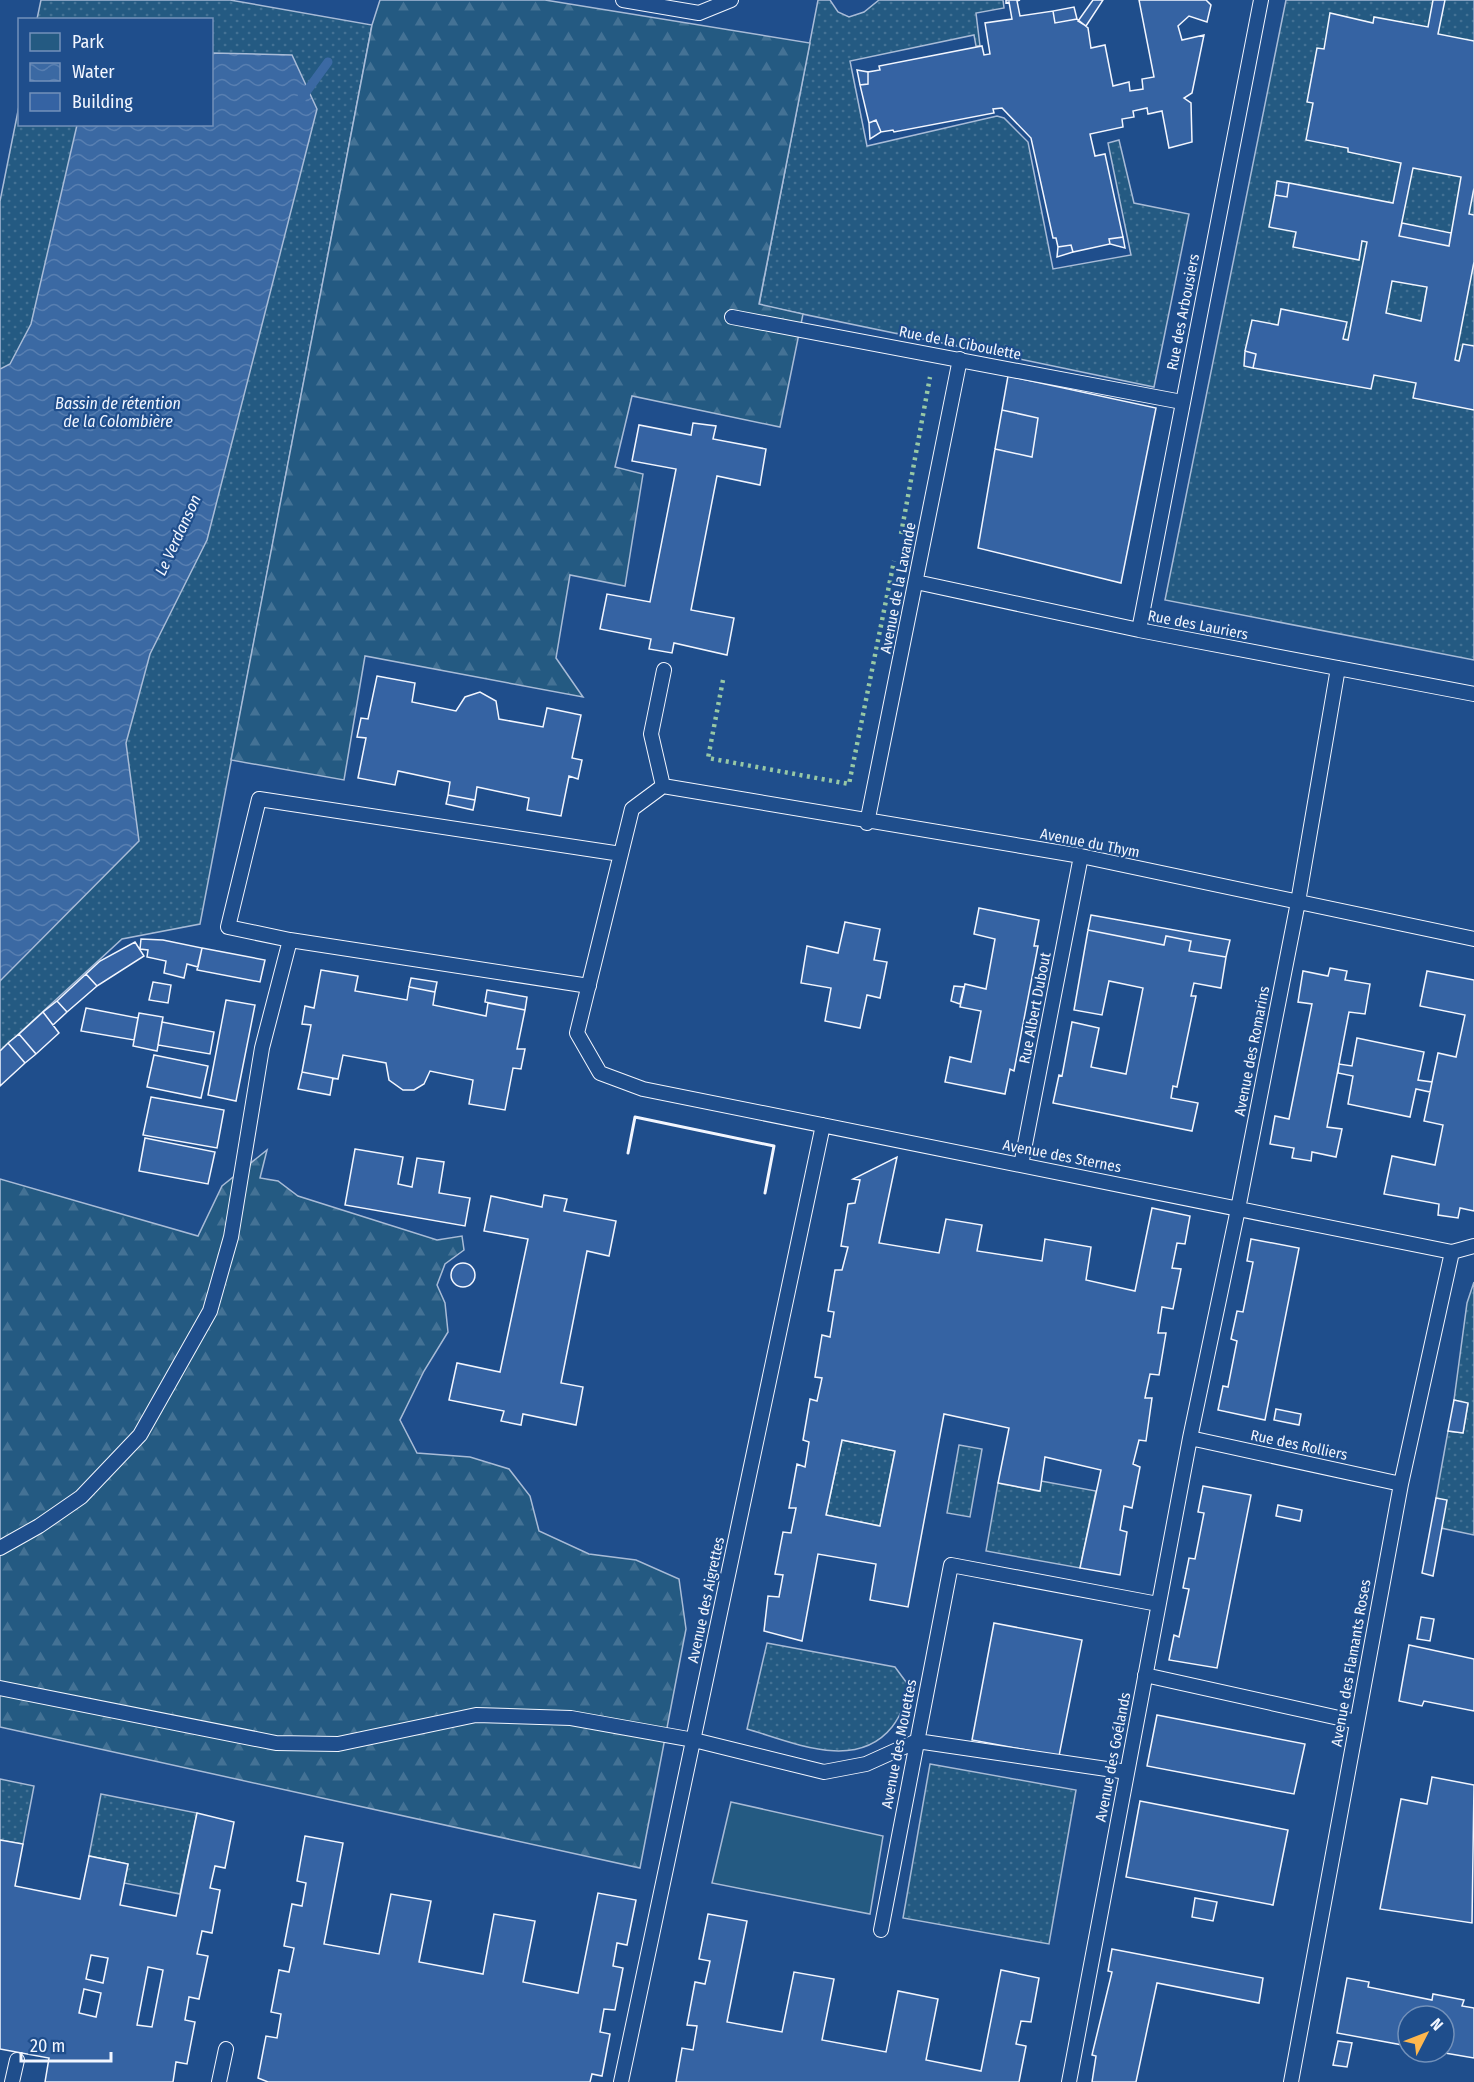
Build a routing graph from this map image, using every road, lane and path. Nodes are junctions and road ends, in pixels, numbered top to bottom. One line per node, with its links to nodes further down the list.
1 (623, 0): 2 (lane)
2 (731, 0)
3 (1261, 0): 6 (lane, Rue des Arbousiers)
4 (732, 317): 5 (lane, Rue de la Ciboulette)
5 (960, 360): 6 (lane, Rue de la Ciboulette); 7 (lane, Avenue de la Lavande)
6 (1182, 402): 8 (lane, Rue des Arbousiers)
7 (916, 582): 8 (lane, Rue des Lauriers); 13 (lane, Avenue de la Lavande)
8 (1139, 630): 9 (lane, Rue des Lauriers)
9 (1338, 668): 11 (lane, Rue des Lauriers); 16 (lane, Avenue des Romarins)
10 (664, 670): 12 (lane)
11 (1474, 694)
12 (663, 786): 13 (lane, Avenue du Thym); 14 (lane, Avenue des Sternes)
13 (867, 823): 15 (lane, Avenue du Thym)
14 (621, 854): 18 (lane); 19 (lane, Avenue des Sternes)
15 (1081, 856): 16 (lane, Avenue du Thym); 21 (lane, Rue Albert Dubout)
16 (1298, 902): 17 (lane, Avenue du Thym); 22 (lane, Avenue des Romarins)
17 (1474, 939)
18 (290, 940): 19 (lane); 27 (lane)
19 (589, 986): 20 (lane, Avenue des Sternes)
20 (823, 1125): 21 (lane, Avenue des Sternes); 32 (lane, Avenue des Aigrettes)
21 (1021, 1165): 22 (lane, Avenue des Sternes)
22 (1238, 1209): 24 (lane, Avenue des Sternes); 25 (lane, Avenue des Romarins)
23 (1474, 1246): 24 (lane, Avenue des Sternes)
24 (1452, 1252): 26 (lane, Avenue des Flamants Roses)
25 (1190, 1438): 26 (lane, Rue des Rolliers); 28 (lane, Avenue des Goélands)
26 (1401, 1484): 31 (lane, Avenue des Flamants Roses)
27 (0, 1548)
28 (1158, 1604): 29 (lane, Avenue des Goélands); 33 (lane, Avenue des Mouettes)
29 (1145, 1675): 31 (lane); 34 (lane, Avenue des Goélands)
30 (0, 1688): 32 (lane)
31 (1357, 1722): 42 (lane, Avenue des Flamants Roses)
32 (693, 1740): 33 (lane); 40 (lane, Avenue des Aigrettes)
33 (917, 1741): 34 (lane); 35 (lane, Avenue des Mouettes)
34 (1127, 1772): 41 (lane, Avenue des Goélands)
35 (880, 1930)
36 (226, 2049): 39 (lane)
37 (17, 2060): 38 (lane)
38 (12, 2082)
39 (219, 2082)
40 (621, 2082)
41 (1069, 2082)
42 (1291, 2082)

